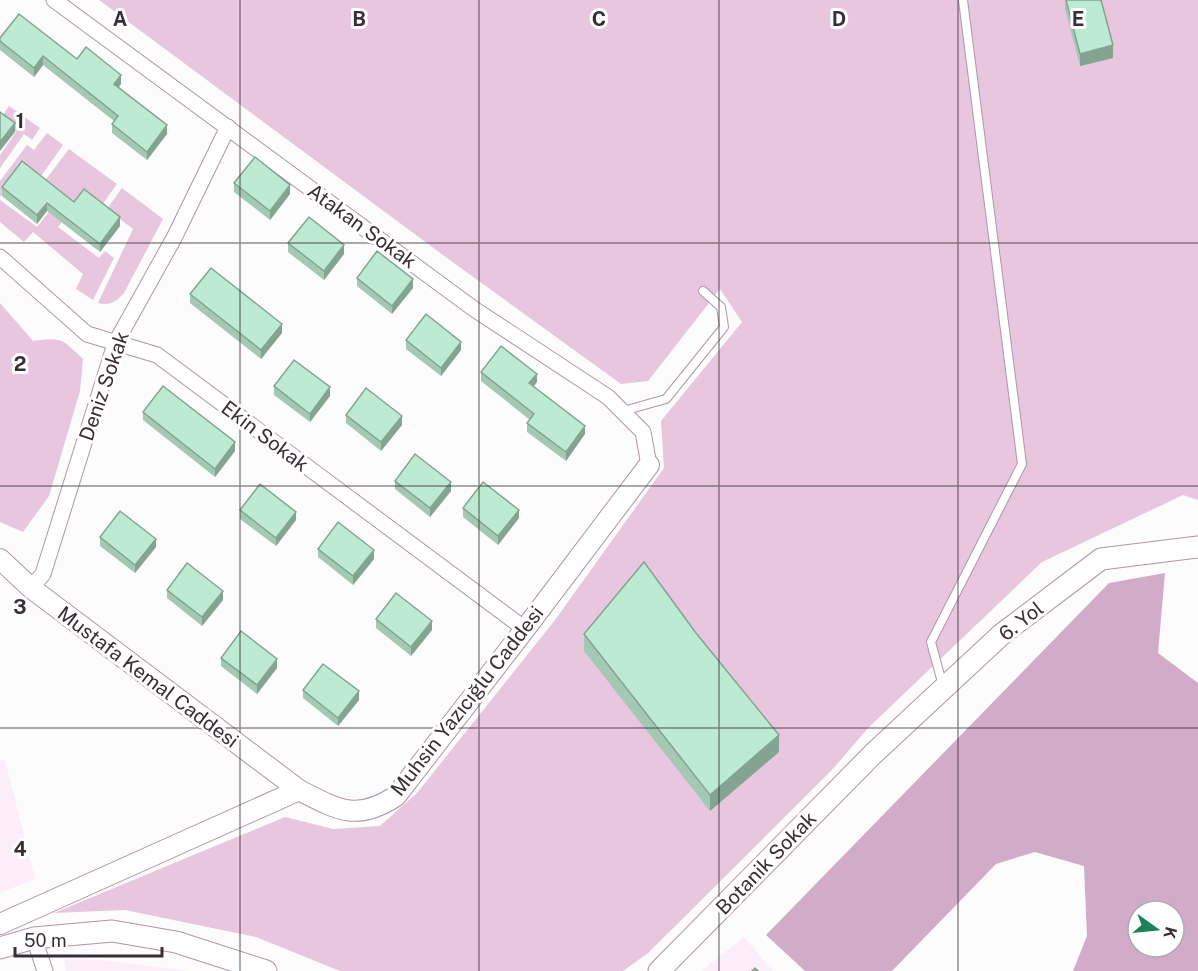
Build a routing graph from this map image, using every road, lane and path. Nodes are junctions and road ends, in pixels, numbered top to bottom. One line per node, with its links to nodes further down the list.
1 (54, 0): 3 (street, Atakan Sokak)
2 (963, 0): 13 (lane)
3 (228, 127): 6 (street, Deniz Sokak); 7 (street, Atakan Sokak)
4 (0, 257): 6 (street, Ekin Sokak)
5 (703, 291): 7 (lane)
6 (115, 344): 11 (street, Deniz Sokak); 12 (street, Ekin Sokak)
7 (622, 411): 8 (street, Atakan Sokak)
8 (649, 465): 12 (street, Muhsin Yazıcığlu Caddesi)
9 (1198, 547): 13 (main road, 6. Yol)
10 (0, 560): 11 (street, Mustafa Kemal Caddesi)
11 (31, 588): 15 (street, Mustafa Kemal Caddesi)
12 (525, 629): 15 (street, Muhsin Yazıcığlu Caddesi)
13 (944, 689): 14 (main road, 6. Yol)
14 (873, 754): 21 (main road, Botanik Sokak)
15 (299, 790): 16 (street)
16 (0, 924)
17 (34, 938): 18 (main road); 19 (street); 20 (main road)
18 (0, 948)
19 (45, 971)
20 (266, 971)
21 (659, 971)

